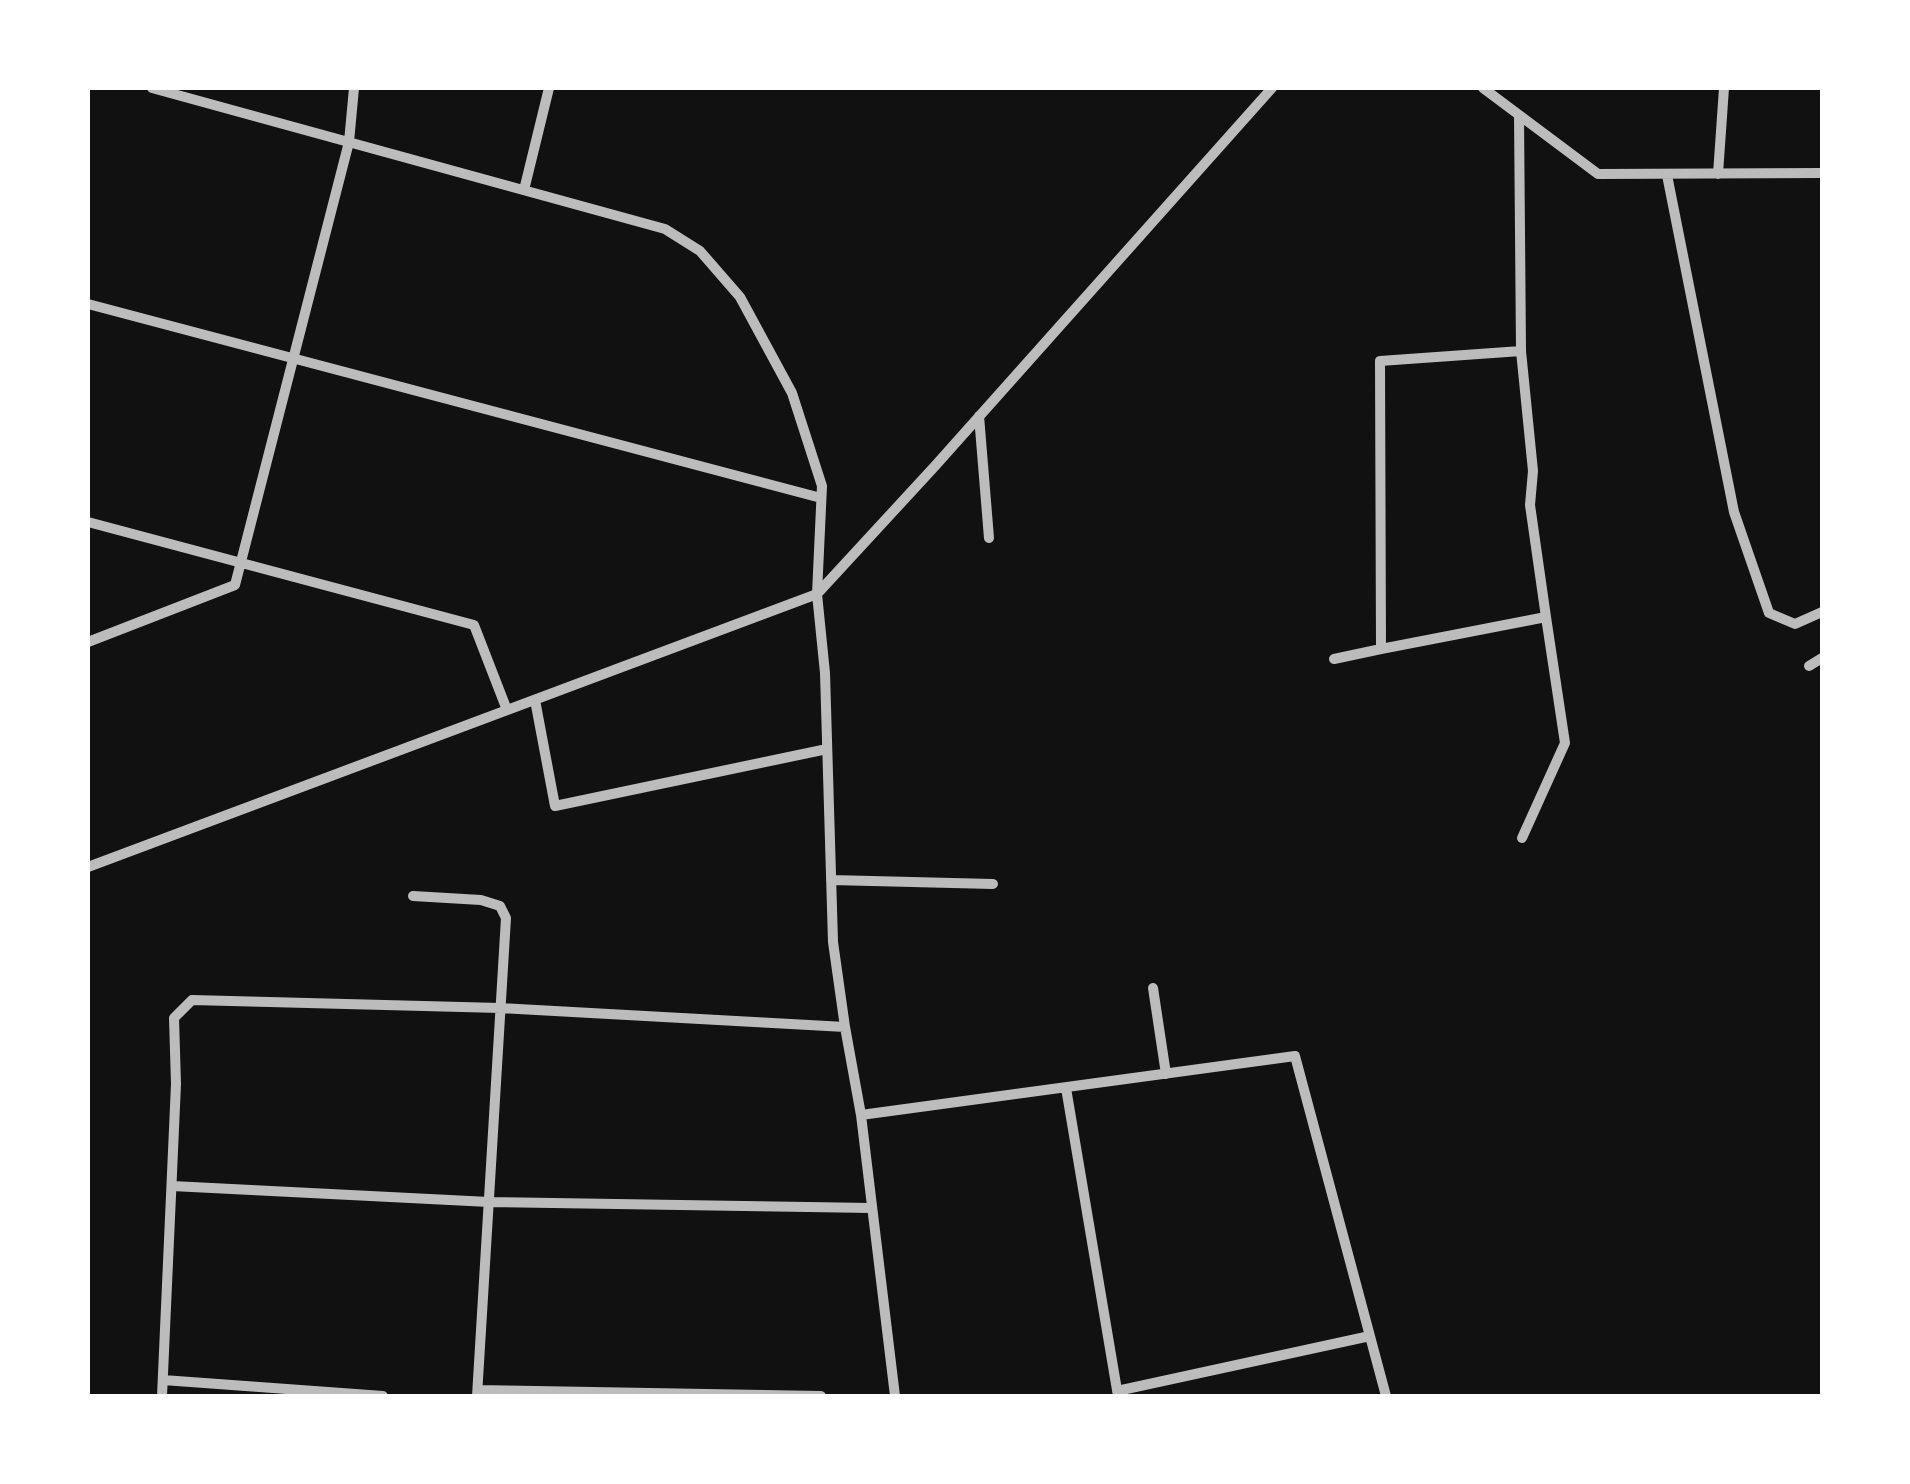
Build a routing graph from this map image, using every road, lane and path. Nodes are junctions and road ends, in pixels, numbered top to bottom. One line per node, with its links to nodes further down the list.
1 (152, 88): 8 (street)
2 (354, 88): 8 (street)
3 (549, 88): 12 (street)
4 (1272, 88): 16 (street)
5 (1483, 88): 7 (street)
6 (1724, 88): 11 (street)
7 (1519, 115): 10 (street); 14 (street)
8 (349, 142): 12 (street); 15 (street)
9 (1822, 173): 11 (street)
10 (1667, 174): 11 (street); 22 (street)
11 (1718, 174)
12 (524, 190): 17 (street)
13 (88, 304): 15 (street)
14 (1522, 351): 23 (street); 25 (street)
15 (292, 358): 17 (street); 20 (street)
16 (979, 416): 19 (street); 21 (street)
17 (822, 498): 21 (street)
18 (88, 522): 20 (street)
19 (989, 538)
20 (240, 562): 24 (street); 30 (street)
21 (818, 594): 29 (street); 31 (street)
22 (1822, 612)
23 (1546, 617): 25 (street); 32 (street)
24 (88, 642)
25 (1381, 649): 27 (street)
26 (1822, 658): 28 (street)
27 (1334, 659)
28 (1809, 666)
29 (535, 700): 30 (street); 31 (street)
30 (506, 710): 33 (street)
31 (827, 749): 34 (street)
32 (1522, 838)
33 (88, 867)
34 (831, 880): 35 (street); 39 (street)
35 (993, 884)
36 (413, 896): 38 (street)
37 (1152, 988): 40 (street)
38 (500, 1008): 39 (street); 43 (street); 44 (street)
39 (845, 1027): 42 (street)
40 (1166, 1074): 41 (street); 46 (street)
41 (1066, 1088): 42 (street); 49 (street)
42 (861, 1115): 45 (street)
43 (172, 1186): 44 (street); 47 (street)
44 (489, 1202): 45 (street); 48 (street)
45 (871, 1208): 53 (street)
46 (1370, 1336): 49 (street); 54 (street)
47 (163, 1380): 50 (street); 51 (street)
48 (477, 1394): 52 (street)
49 (1117, 1394)
50 (162, 1396)
51 (384, 1396)
52 (822, 1396)
53 (895, 1396)
54 (1386, 1396)

